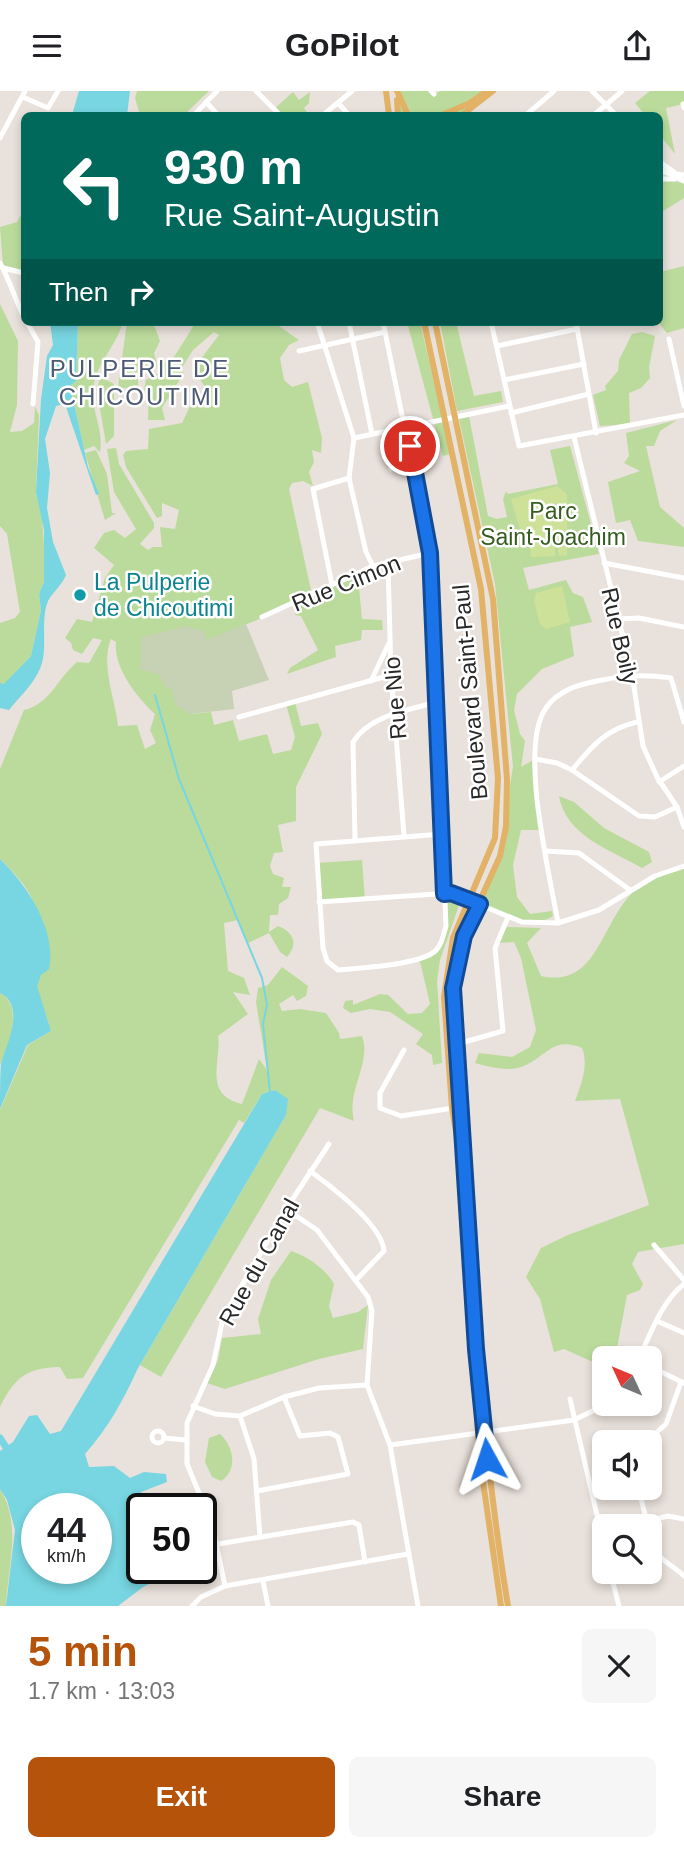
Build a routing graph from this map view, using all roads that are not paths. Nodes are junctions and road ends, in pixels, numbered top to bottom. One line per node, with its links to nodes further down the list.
1 (58, 91): 12 (street)
2 (217, 91): 13 (street)
3 (256, 91): 18 (street)
4 (352, 91): 14 (street)
5 (386, 91): 21 (main road)
6 (397, 91): 22 (main road); 23 (main road)
7 (486, 91): 24 (main road)
8 (493, 91): 25 (main road)
9 (554, 91): 26 (street)
10 (592, 91): 15 (street)
11 (622, 91): 15 (street)
12 (25, 94): 29 (street)
13 (205, 101): 16 (street); 17 (street)
14 (338, 103): 19 (street); 20 (street)
15 (605, 106): 27 (street); 28 (street)
16 (196, 112)
17 (215, 112)
18 (276, 112)
19 (327, 112)
20 (346, 112)
21 (388, 112)
22 (398, 112)
23 (407, 112)
24 (449, 112)
25 (466, 112)
26 (530, 112)
27 (598, 112)
28 (610, 112)
29 (0, 138)
30 (663, 165): 32 (street)
31 (663, 172): 32 (street)
32 (674, 175): 33 (street); 34 (street); 35 (street)
33 (684, 175)
34 (663, 178)
35 (684, 181)
36 (1, 266): 37 (street); 38 (street)
37 (21, 272)
38 (21, 310)
39 (29, 326): 59 (street)
40 (318, 326): 51 (street)
41 (350, 326): 50 (street)
42 (384, 326): 48 (street)
43 (425, 326): 103 (main road, Boulevard Saint-Paul)
44 (436, 326): 105 (main road, Boulevard Saint-Paul)
45 (492, 326): 52 (street)
46 (572, 326): 52 (street)
47 (576, 326): 56 (street)
48 (385, 332): 50 (street); 64 (street)
49 (670, 339): 55 (street)
50 (352, 340): 51 (street); 66 (street)
51 (323, 346): 53 (street); 67 (street)
52 (497, 347): 57 (street)
53 (299, 351)
54 (684, 357): 55 (street)
55 (674, 358): 61 (street)
56 (584, 364): 57 (street); 58 (street)
57 (504, 380): 60 (street)
58 (589, 394): 62 (street); 65 (street)
59 (33, 404)
60 (509, 406): 62 (street); 64 (street)
61 (684, 406)
62 (511, 413): 68 (street)
63 (684, 415): 65 (street)
64 (406, 427): 66 (street); 69 (street)
65 (596, 433): 68 (street)
66 (372, 434): 67 (street)
67 (354, 437): 71 (street)
68 (574, 437): 74 (street, Rue Boily)
69 (414, 464): 70 (street); 72 (street)
70 (391, 469)
71 (349, 478): 75 (street); 77 (street)
72 (430, 553): 73 (street, Rue Cimon); 85 (street)
73 (388, 561): 75 (street, Rue Cimon); 81 (street, Rue Nio)
74 (604, 563): 76 (street); 79 (street, Rue Boily)
75 (373, 566): 77 (street, Rue Cimon)
76 (684, 578)
77 (332, 585): 78 (street, Rue Cimon)
78 (262, 617)
79 (617, 619): 80 (street); 82 (street, Rue Boily)
80 (684, 627)
81 (390, 641): 83 (street, Rue Nio); 84 (street)
82 (632, 674): 88 (street, Rue Boily); 89 (street); 90 (street)
83 (391, 675): 84 (street); 86 (street, Rue Nio)
84 (371, 681): 87 (street)
85 (436, 702): 86 (street); 96 (street)
86 (397, 715): 97 (street, Rue Nio); 98 (street)
87 (239, 717)
88 (637, 722): 92 (street); 93 (street, Rue Boily)
89 (684, 722)
90 (535, 759): 92 (street); 99 (street)
91 (684, 766): 93 (street)
92 (572, 770): 94 (street)
93 (659, 782): 94 (street, Rue Boily)
94 (677, 807): 95 (street, Rue Boily)
95 (684, 827)
96 (442, 834): 97 (street); 102 (street)
97 (404, 835): 98 (street)
98 (355, 839): 104 (street)
99 (546, 851): 101 (street); 107 (street)
100 (684, 866): 101 (street)
101 (630, 890): 107 (street)
102 (444, 894): 103 (street); 104 (street); 104 (street)
103 (470, 900): 105 (street); 111 (main road, Boulevard Saint-Paul)
104 (319, 902)
105 (481, 905): 106 (street); 108 (main road, Boulevard Saint-Paul)
106 (508, 917): 107 (street); 108 (street)
107 (558, 923)
108 (457, 1044): 110 (main road, Boulevard Saint-Paul)
109 (404, 1050): 111 (street)
110 (460, 1107): 111 (street); 114 (main road, Boulevard Saint-Paul)
111 (452, 1108): 114 (main road, Boulevard Saint-Paul)
112 (329, 1144): 113 (street, Rue du Canal)
113 (310, 1171): 115 (street, Rue du Canal); 117 (street)
114 (465, 1180): 132 (main road, Boulevard Saint-Paul)
115 (286, 1209): 117 (street); 127 (street, Rue du Canal)
116 (654, 1245): 118 (street)
117 (357, 1279): 124 (street)
118 (684, 1282): 119 (street)
119 (657, 1321): 120 (street); 121 (street)
120 (684, 1333)
121 (645, 1346)
122 (662, 1372): 123 (street)
123 (683, 1382): 131 (street)
124 (367, 1385): 125 (street); 135 (street)
125 (284, 1397): 129 (street); 136 (street)
126 (570, 1399): 130 (street)
127 (193, 1406): 129 (street); 134 (street, Rue du Canal)
128 (592, 1411): 130 (street)
129 (240, 1416): 136 (street)
130 (574, 1420): 132 (street); 137 (street)
131 (659, 1430)
132 (481, 1434): 135 (street); 152 (main road, Boulevard Saint-Paul); 153 (main road, Boulevard Saint-Paul)
133 (164, 1438): 134 (street)
134 (186, 1440): 141 (street, Rue du Canal)
135 (390, 1445): 142 (street)
136 (257, 1491): 140 (street)
137 (598, 1514)
138 (662, 1518): 139 (street)
139 (684, 1519)
140 (260, 1537): 141 (street); 143 (street)
141 (218, 1544): 148 (street, Rue du Canal)
142 (408, 1553): 143 (street); 151 (street)
143 (365, 1562): 146 (street)
144 (662, 1562): 145 (street)
145 (684, 1576)
146 (263, 1581): 148 (street); 150 (street)
147 (613, 1584): 154 (street)
148 (225, 1586): 149 (street)
149 (192, 1606)
150 (268, 1606)
151 (418, 1606)
152 (501, 1606)
153 (508, 1606)
154 (619, 1606)

